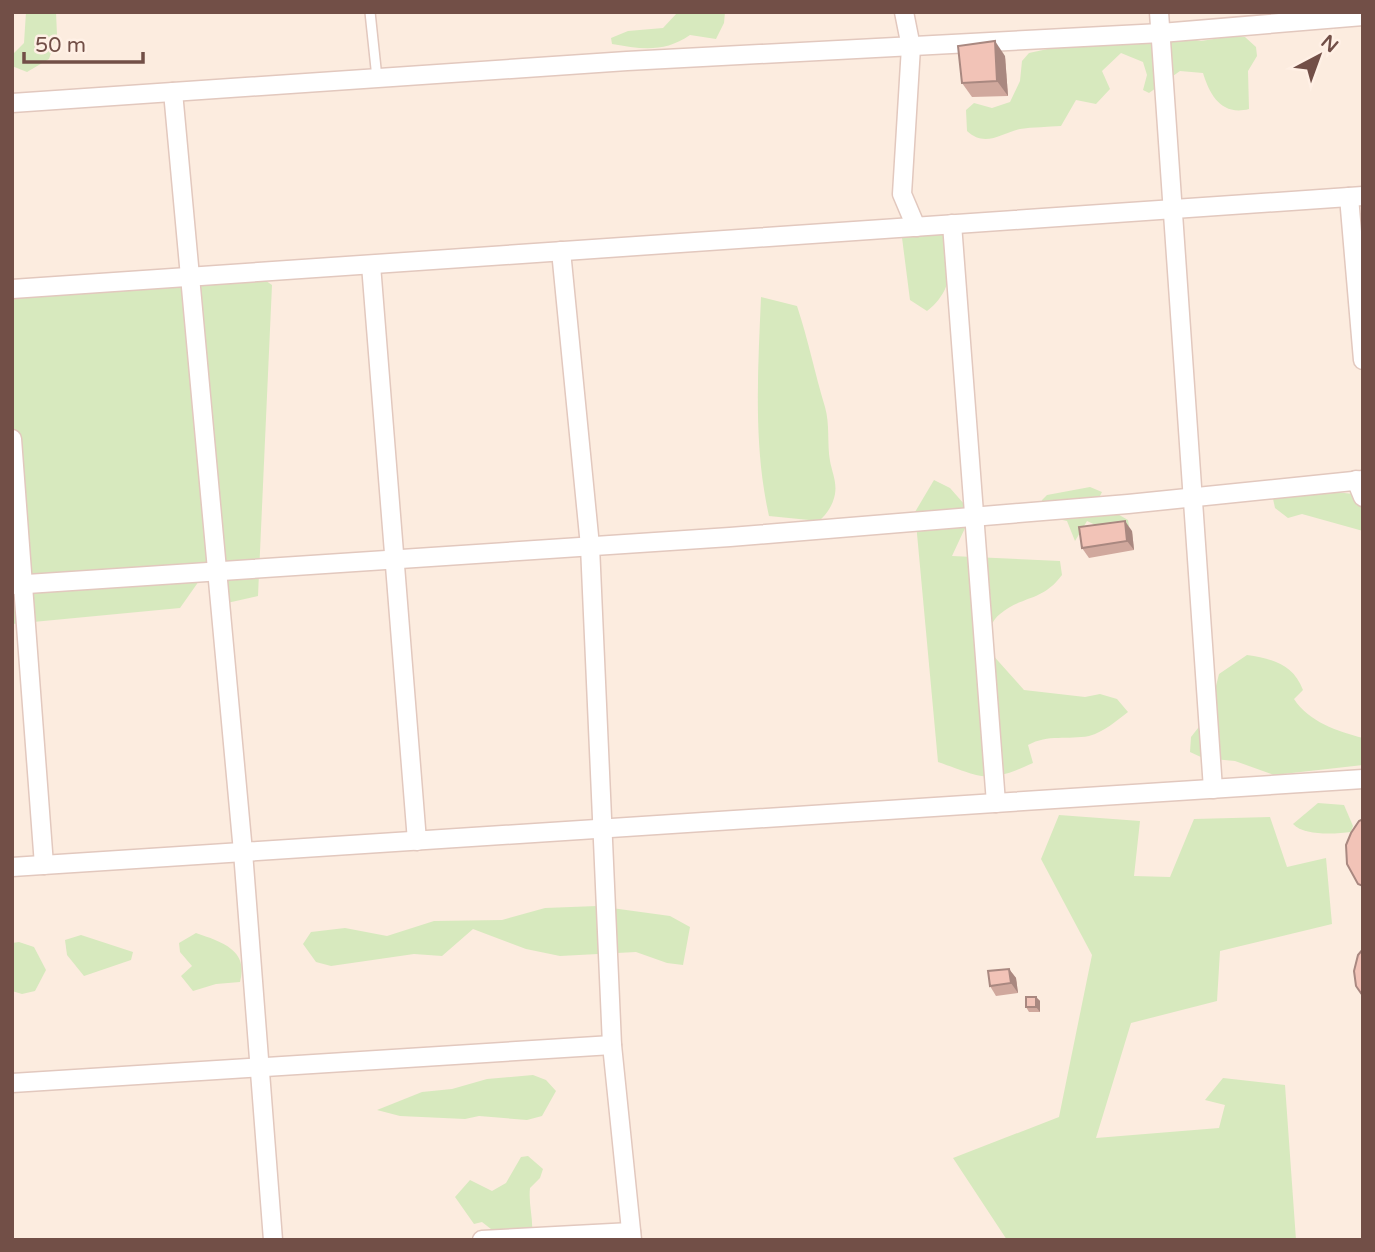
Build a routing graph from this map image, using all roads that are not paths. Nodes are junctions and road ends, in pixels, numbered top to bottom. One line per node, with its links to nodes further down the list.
1 (370, 12): 8 (lane)
2 (904, 12): 7 (street)
3 (1159, 12): 6 (street)
4 (1335, 15): 5 (street); 6 (street)
5 (1363, 16)
6 (1161, 33): 7 (street); 12 (street)
7 (911, 47): 8 (street); 14 (street)
8 (377, 78): 9 (street)
9 (173, 92): 10 (street); 17 (street)
10 (12, 103)
11 (1356, 197): 12 (street); 19 (street)
12 (1173, 209): 13 (street); 22 (street)
13 (952, 224): 14 (street); 23 (street)
14 (916, 227): 15 (street)
15 (561, 251): 16 (street); 24 (street)
16 (371, 265): 17 (street); 25 (street)
17 (190, 277): 18 (street); 26 (street)
18 (12, 289)
19 (1363, 360)
20 (12, 439): 27 (street)
21 (1360, 486): 22 (street)
22 (1193, 497): 23 (street); 29 (street)
23 (975, 516): 24 (street); 30 (street)
24 (590, 546): 25 (street); 31 (street)
25 (394, 560): 26 (street); 32 (street)
26 (217, 572): 27 (street); 33 (street)
27 (18, 585): 34 (street)
28 (1363, 779): 29 (street)
29 (1213, 789): 30 (street)
30 (996, 803): 31 (street)
31 (603, 828): 32 (street); 36 (street)
32 (417, 841): 33 (street)
33 (243, 852): 34 (street); 37 (street)
34 (44, 864): 35 (street)
35 (12, 867)
36 (612, 1045): 37 (street); 39 (street)
37 (258, 1066): 38 (street); 40 (street)
38 (12, 1083)
39 (632, 1236): 41 (street)
40 (273, 1240)
41 (482, 1240)

